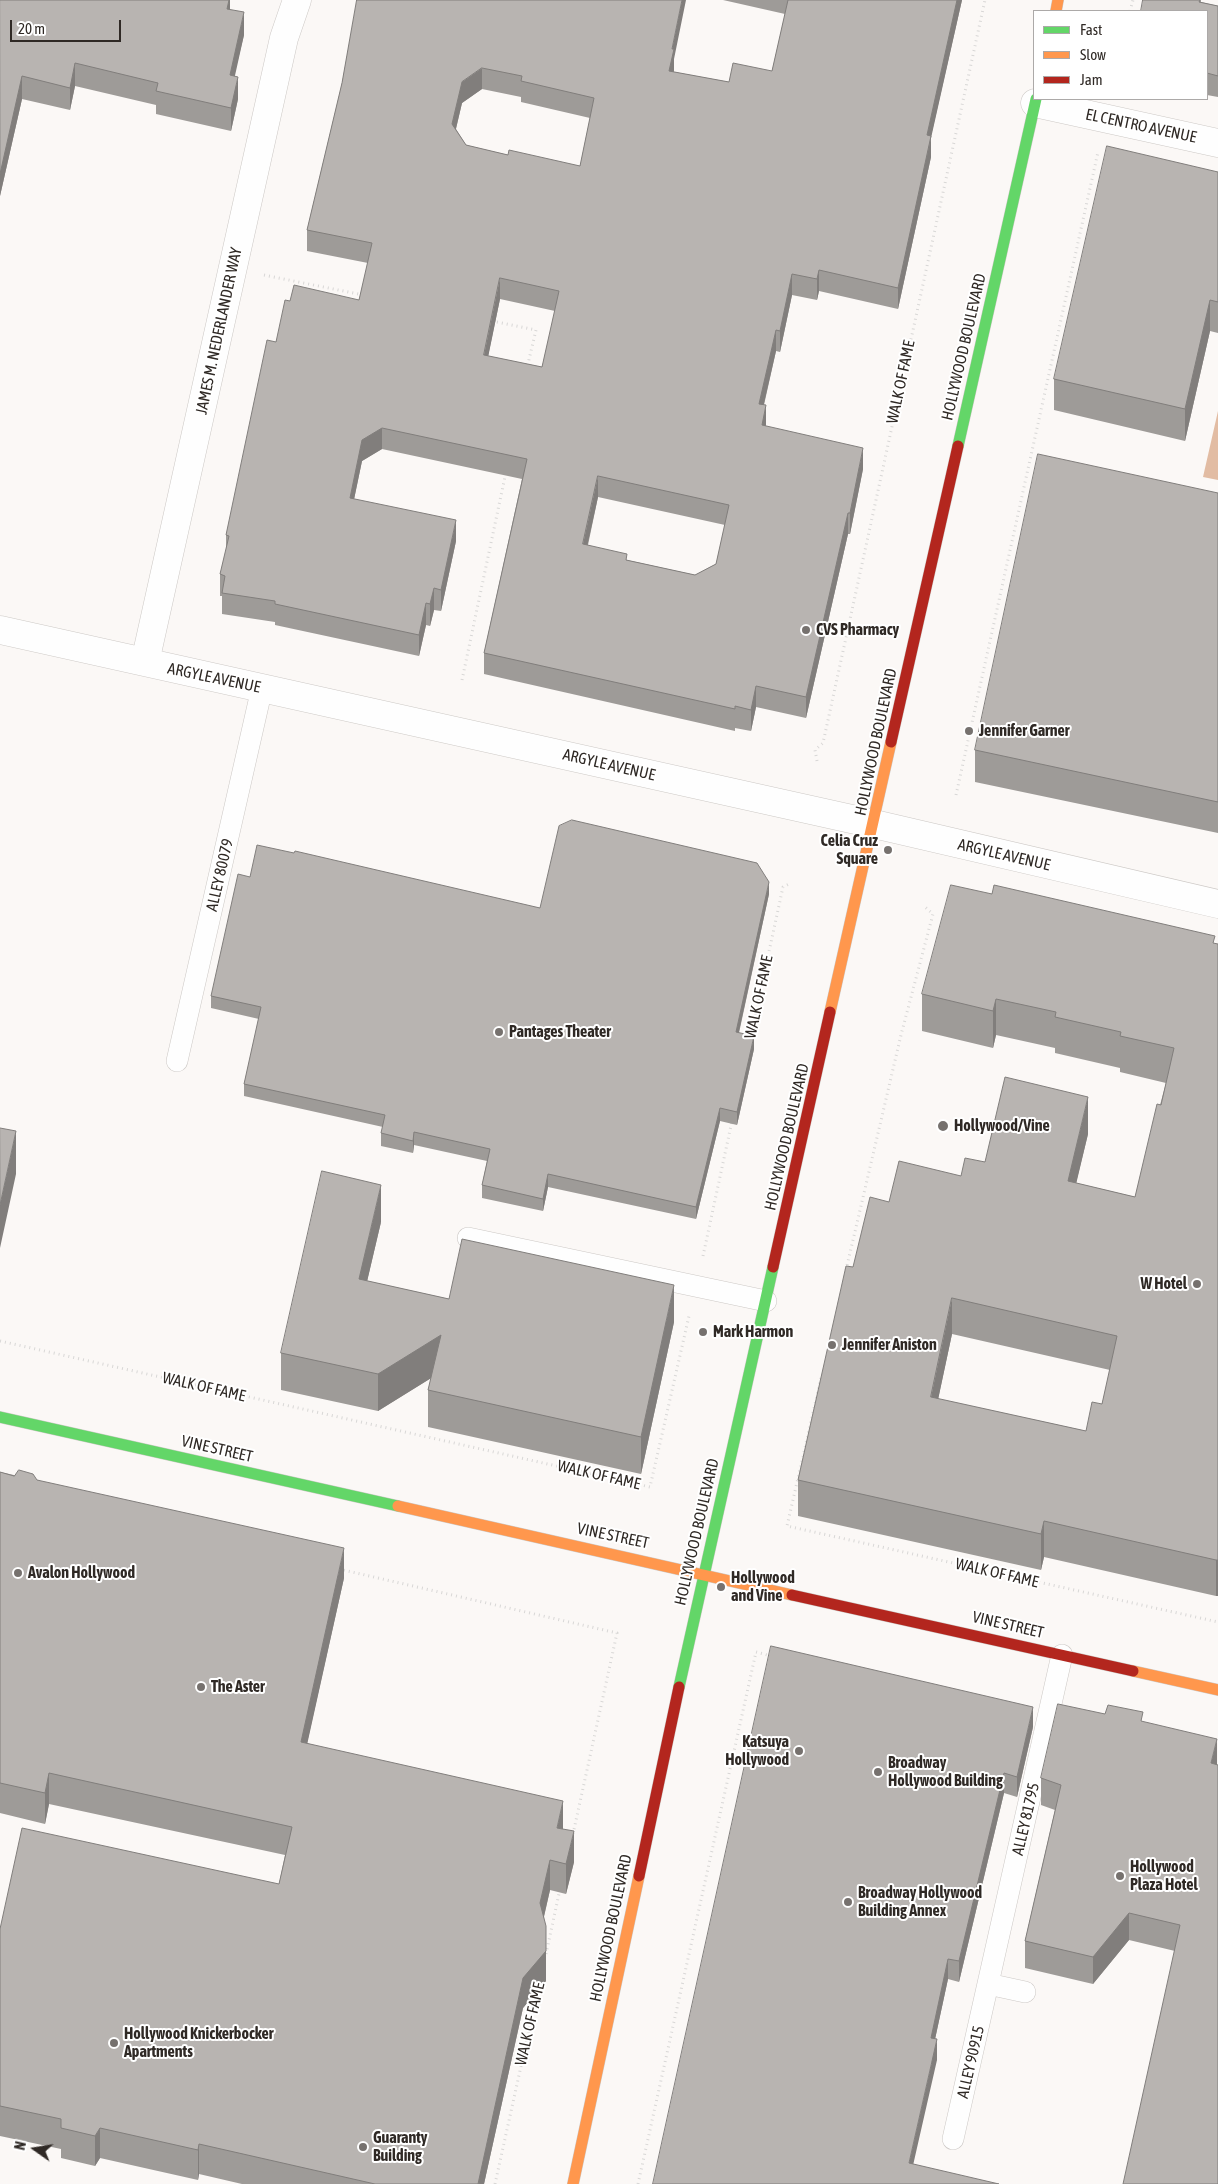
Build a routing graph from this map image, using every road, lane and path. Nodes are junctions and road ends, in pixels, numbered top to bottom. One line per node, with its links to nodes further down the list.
1 (296, 0): 12 (street, JAMES M. NEDERLANDER WAY)
2 (985, 0): 15 (path, WALK OF FAME)
3 (1035, 101): 4 (street, EL CENTRO AVENUE); 17 (main road, HOLLYWOOD BOULEVARD)
4 (1218, 143)
5 (1095, 165): 16 (path)
6 (262, 275): 7 (path)
7 (370, 297)
8 (487, 320): 9 (path)
9 (527, 369)
10 (507, 466): 13 (path)
11 (0, 630): 12 (street, ARGYLE AVENUE)
12 (145, 662): 14 (street, ARGYLE AVENUE)
13 (462, 680)
14 (262, 688): 17 (street, ARGYLE AVENUE); 22 (lane, ALLEY 80079)
15 (817, 761)
16 (956, 795)
17 (874, 824): 19 (street, ARGYLE AVENUE); 27 (main road, HOLLYWOOD BOULEVARD)
18 (789, 884): 21 (path, WALK OF FAME)
19 (1218, 904)
20 (925, 907): 25 (path)
21 (749, 1043)
22 (177, 1061)
23 (734, 1111): 26 (path, WALK OF FAME)
24 (468, 1238): 26 (lane)
25 (846, 1272)
26 (696, 1286): 27 (lane); 28 (path, WALK OF FAME)
27 (766, 1301): 32 (main road, HOLLYWOOD BOULEVARD)
28 (0, 1341)
29 (823, 1369): 33 (path, WALK OF FAME)
30 (0, 1417): 32 (main road, VINE STREET)
31 (335, 1568): 37 (path)
32 (704, 1573): 34 (main road, VINE STREET); 45 (main road, HOLLYWOOD BOULEVARD)
33 (1218, 1622)
34 (1062, 1655): 36 (main road, VINE STREET); 41 (lane, ALLEY 81795)
35 (780, 1658): 46 (path)
36 (1218, 1690)
37 (572, 1836)
38 (561, 1884): 39 (path, WALK OF FAME)
39 (544, 1962)
40 (540, 1981): 44 (path, WALK OF FAME)
41 (988, 1984): 42 (lane); 43 (lane, ALLEY 90915)
42 (1025, 1992)
43 (953, 2140)
44 (495, 2184)
45 (573, 2184)
46 (638, 2184)

